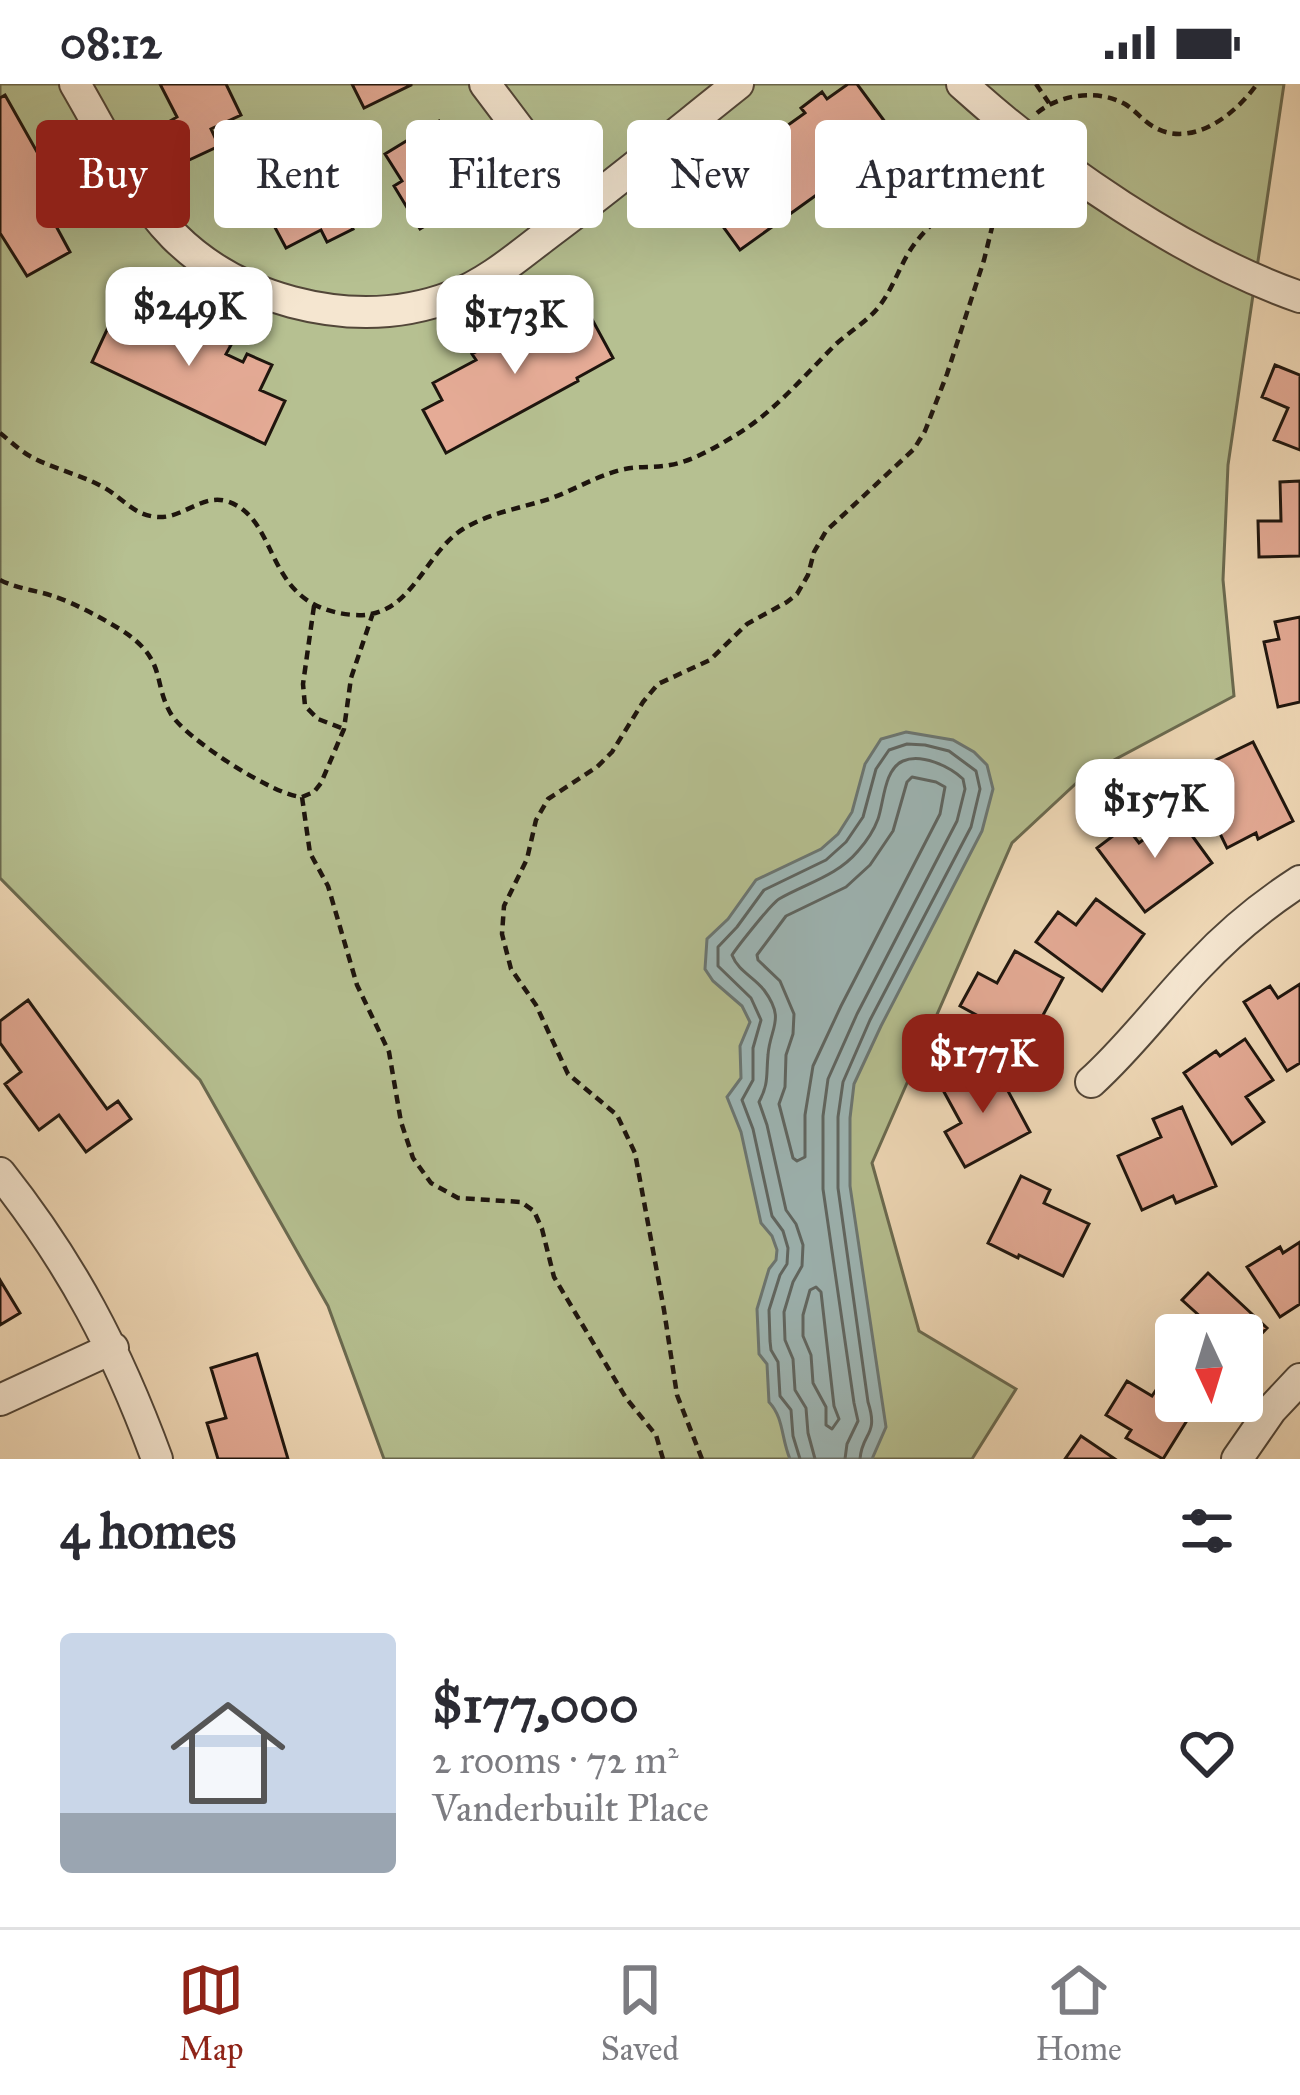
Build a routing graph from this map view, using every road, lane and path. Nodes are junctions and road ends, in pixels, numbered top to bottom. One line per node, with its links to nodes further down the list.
1 (75, 84): 13 (street)
2 (485, 84): 8 (street)
3 (738, 84): 12 (street)
4 (962, 84): 9 (street)
5 (1036, 84): 7 (path)
6 (1257, 84): 7 (path)
7 (1049, 103): 10 (path)
8 (512, 120)
9 (992, 120)
10 (1030, 120)
11 (1087, 188): 16 (street)
12 (603, 192)
13 (555, 228)
14 (930, 228): 20 (path)
15 (994, 228): 31 (path)
16 (1300, 297)
17 (0, 433): 19 (path)
18 (0, 580): 22 (path)
19 (314, 606): 20 (path); 21 (path)
20 (373, 613): 21 (path)
21 (344, 730): 22 (path)
22 (302, 797): 30 (path)
23 (1300, 881): 24 (street)
24 (1091, 1082)
25 (0, 1173): 26 (street)
26 (113, 1348): 28 (street); 29 (street)
27 (1300, 1379): 32 (street)
28 (0, 1400)
29 (157, 1459)
30 (663, 1459)
31 (702, 1459)
32 (1237, 1459)

